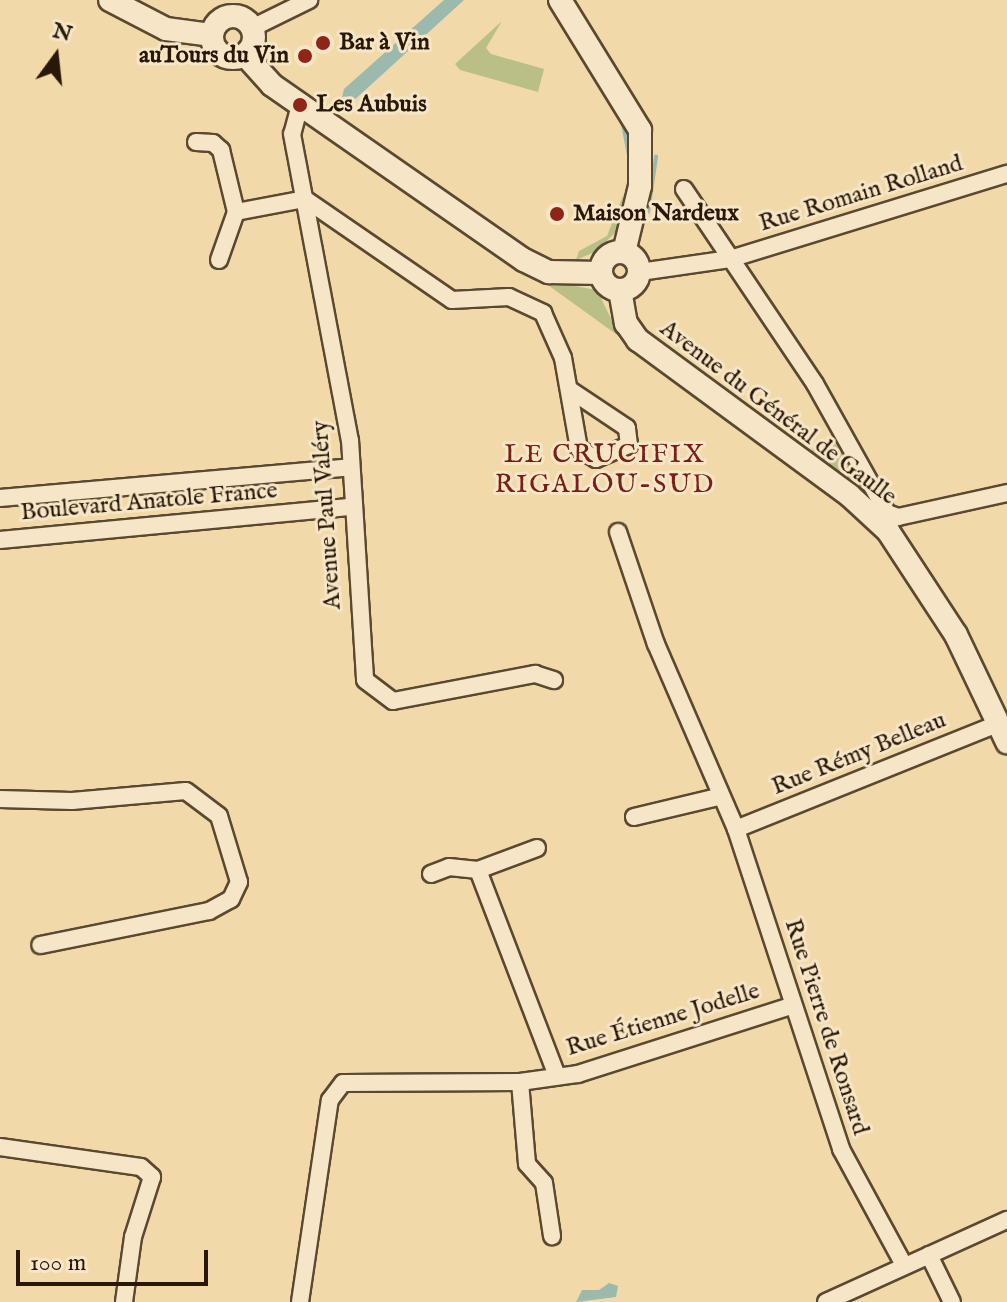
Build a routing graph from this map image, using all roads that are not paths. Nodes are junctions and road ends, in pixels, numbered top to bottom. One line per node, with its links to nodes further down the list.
1 (110, 0): 5 (street)
2 (309, 0): 4 (street)
3 (560, 0): 13 (street)
4 (252, 28): 5 (street); 6 (street)
5 (211, 35): 6 (street)
6 (245, 55): 7 (street)
7 (300, 105): 11 (street, Avenue Paul Valéry); 17 (street)
8 (196, 142): 12 (street)
9 (1007, 174): 14 (street, Rue Romain Rolland)
10 (684, 189): 14 (street)
11 (305, 199): 12 (street); 19 (street); 20 (street, Avenue Paul Valéry)
12 (236, 212): 15 (street)
13 (624, 252): 16 (street); 17 (street)
14 (730, 259): 16 (street, Rue Romain Rolland); 21 (street)
15 (219, 260)
16 (640, 272): 18 (street)
17 (601, 273): 18 (street)
18 (620, 290): 27 (street, Avenue du Général de Gaulle)
19 (570, 390): 19 (street)
20 (351, 467): 22 (street, Boulevard Anatole France); 23 (street, Avenue Paul Valéry)
21 (1007, 493)
22 (0, 498)
23 (351, 507): 25 (street, Boulevard Anatole France); 26 (street, Avenue Paul Valéry)
24 (618, 532): 28 (street, Rue Pierre de Ronsard)
25 (0, 540)
26 (554, 680)
27 (1003, 732): 31 (street, Rue Rémy Belleau)
28 (722, 796): 30 (street); 31 (street, Rue Pierre de Ronsard)
29 (0, 799): 35 (street)
30 (634, 817)
31 (736, 829): 36 (street, Rue Pierre de Ronsard)
32 (537, 848): 33 (street)
33 (478, 870): 34 (street); 37 (street)
34 (431, 874)
35 (40, 945)
36 (791, 1006): 37 (street, Rue Étienne Jodelle); 43 (street, Rue Pierre de Ronsard)
37 (557, 1076): 38 (street, Rue Étienne Jodelle)
38 (520, 1082): 41 (street); 45 (street, Rue Étienne Jodelle)
39 (0, 1147): 44 (street)
40 (1007, 1220): 42 (street)
41 (552, 1236)
42 (929, 1255): 43 (street); 47 (street)
43 (904, 1265): 46 (street)
44 (124, 1302)
45 (300, 1302)
46 (826, 1302)
47 (952, 1302)

